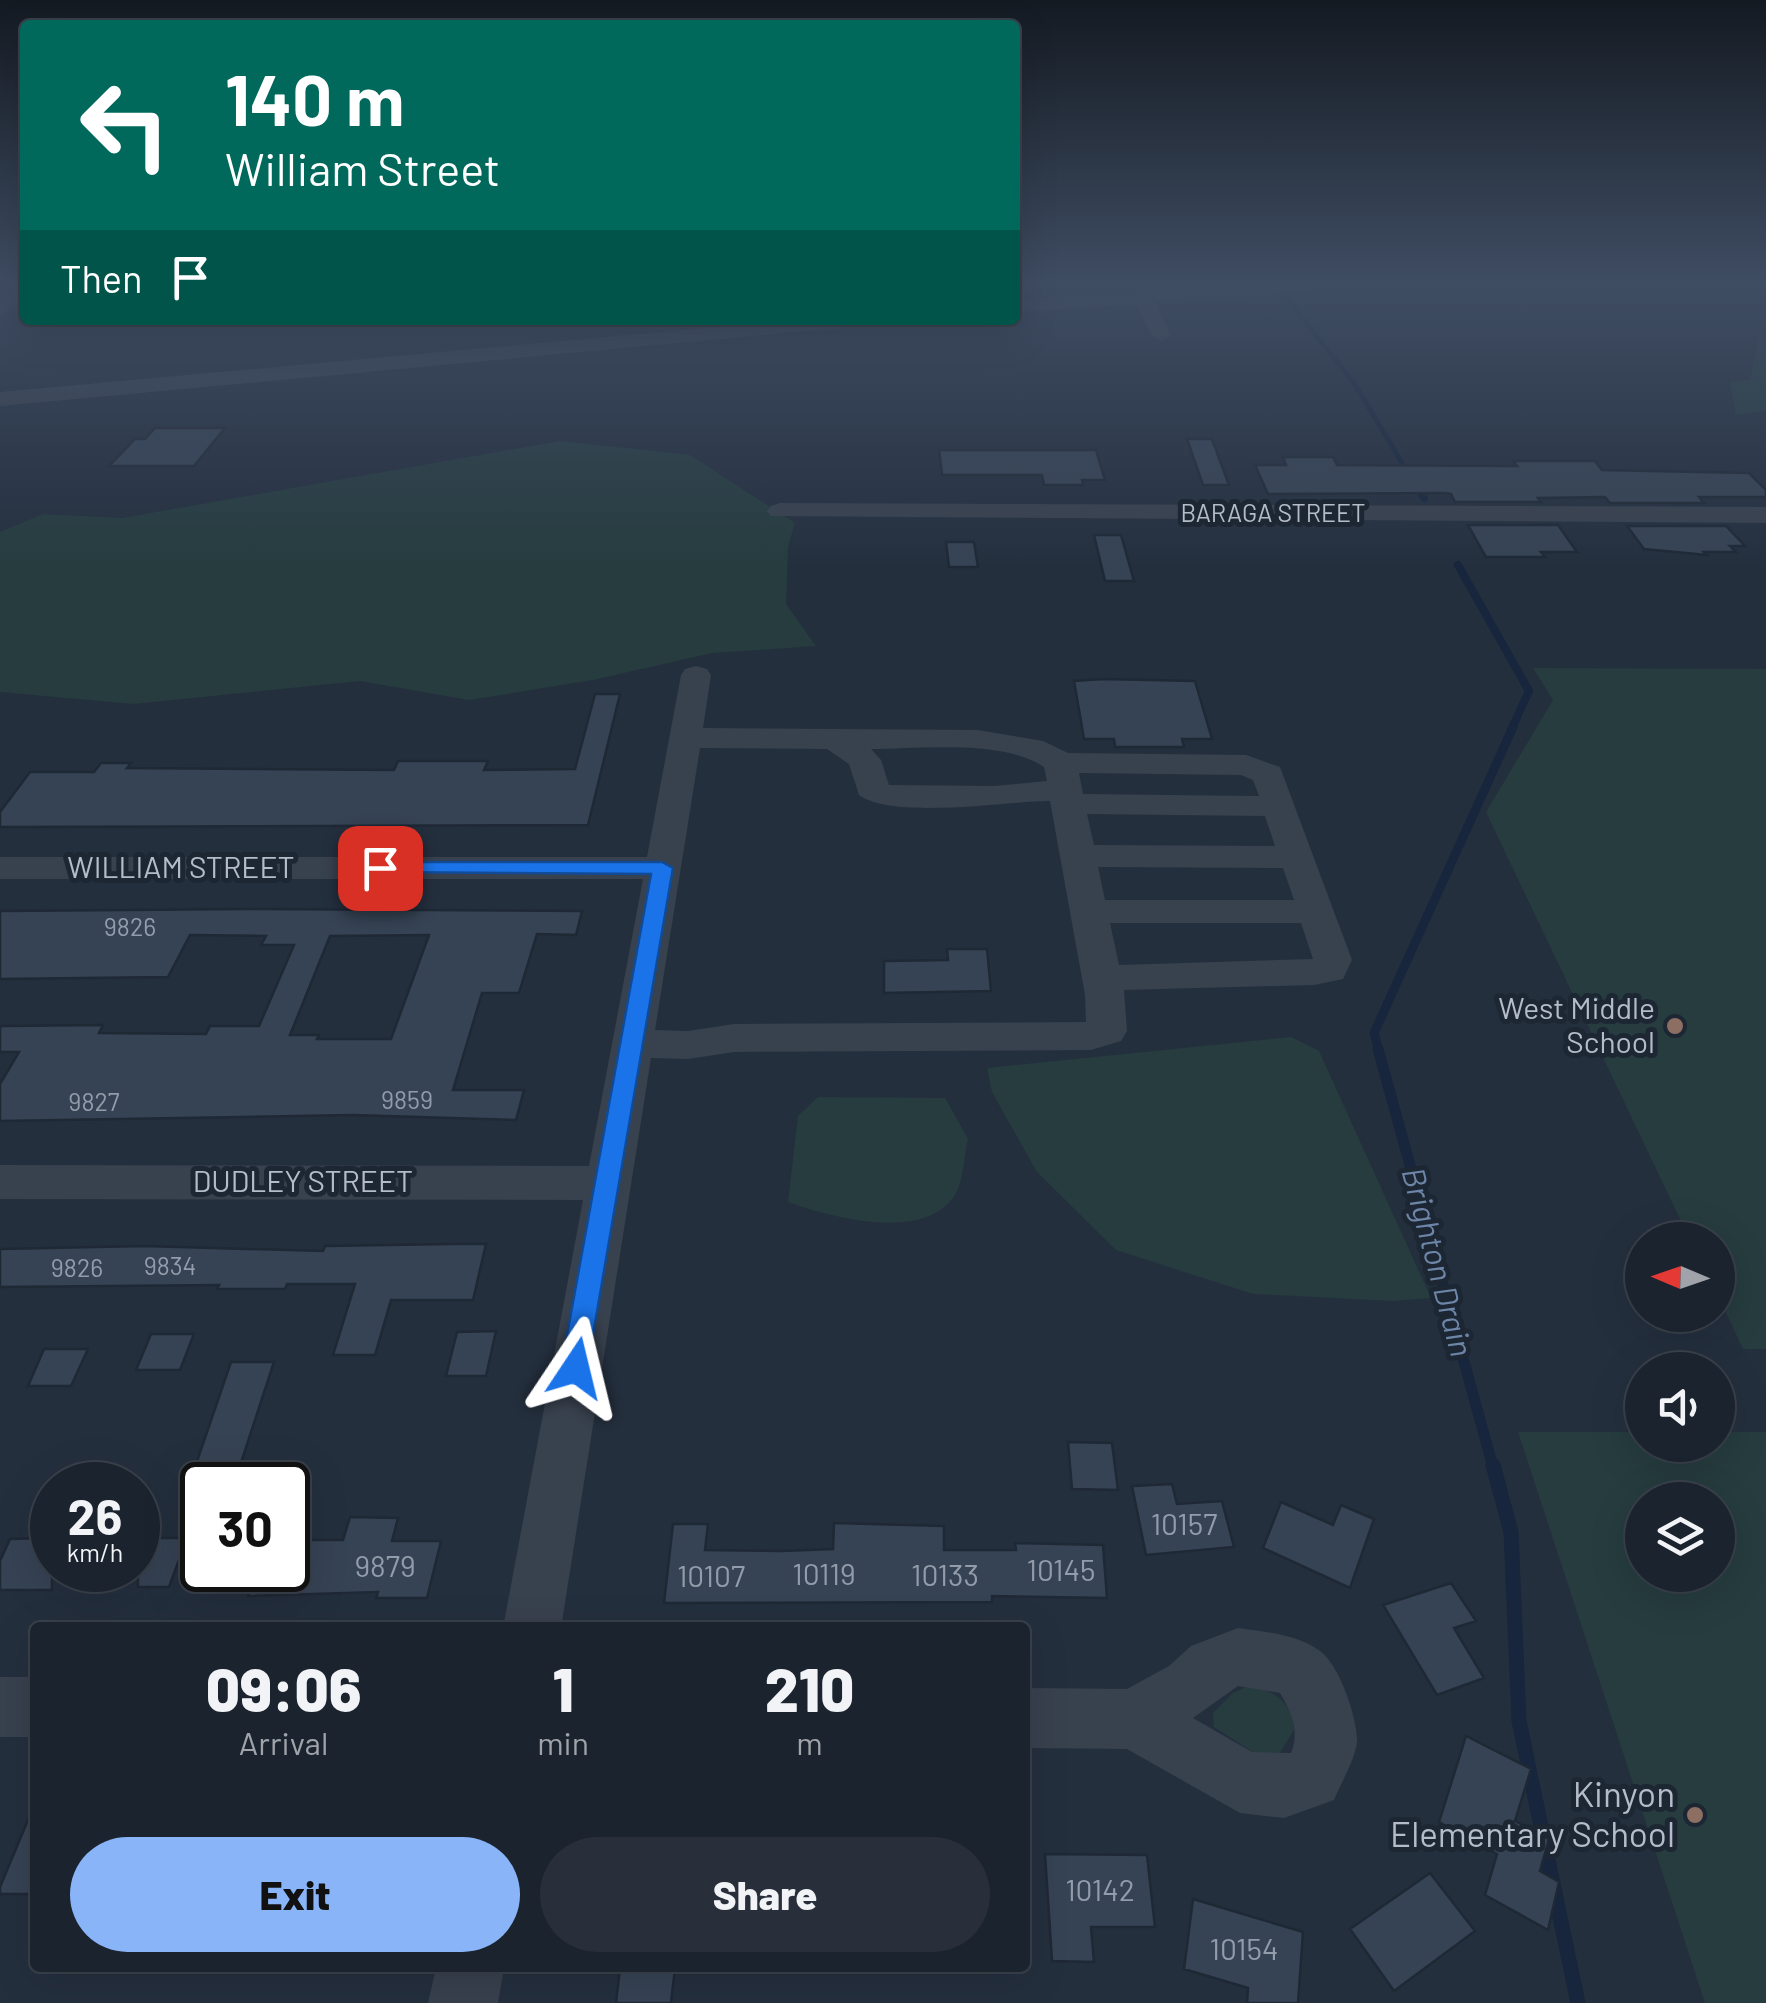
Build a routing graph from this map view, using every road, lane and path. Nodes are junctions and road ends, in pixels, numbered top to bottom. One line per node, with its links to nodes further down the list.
1 (200, 379): 2 (street)
2 (0, 399)
3 (780, 511): 4 (street, BARAGA STREET)
4 (1766, 515)
5 (696, 675): 6 (street)
6 (685, 738): 7 (street); 12 (street)
7 (833, 738): 8 (street); 8 (street)
8 (1064, 781): 9 (street); 10 (street)
9 (1078, 856): 10 (street); 13 (street)
10 (1298, 857): 14 (street)
11 (0, 868): 12 (street, WILLIAM STREET)
12 (662, 868): 16 (street)
13 (1089, 911): 14 (street); 15 (street)
14 (1317, 912): 15 (street)
15 (1102, 978): 16 (street)
16 (632, 1044): 18 (street)
17 (0, 1182): 18 (street, DUDLEY STREET)
18 (607, 1183): 19 (street)
19 (533, 1622)
20 (0, 1707): 21 (street)
21 (30, 1707)
22 (1030, 1718): 23 (street)
23 (1132, 1719)
24 (469, 1972): 25 (street)
25 (463, 2003)

